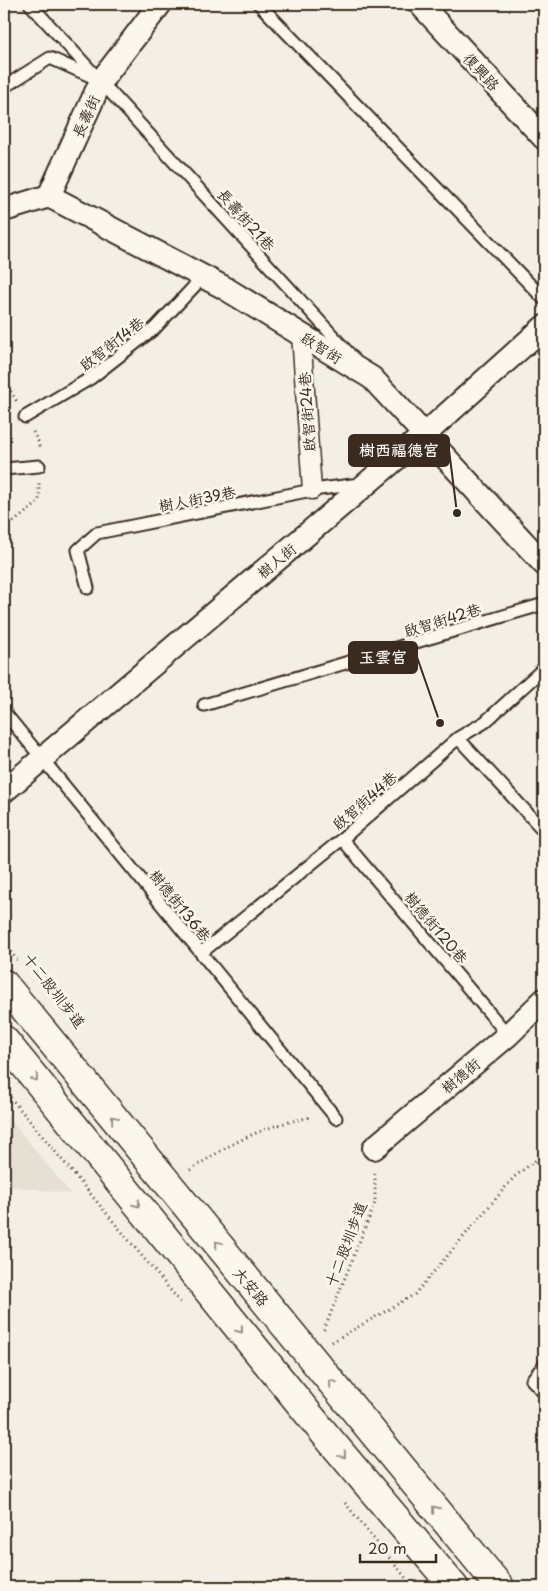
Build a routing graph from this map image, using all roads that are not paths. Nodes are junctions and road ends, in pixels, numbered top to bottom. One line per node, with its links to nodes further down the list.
1 (30, 4): 5 (lane, 長壽街21巷)
2 (160, 4): 5 (street, 長壽街)
3 (259, 4): 11 (lane)
4 (420, 4): 7 (street, 復興路)
5 (101, 81): 6 (lane); 8 (street, 長壽街); 14 (lane, 長壽街21巷)
6 (4, 87)
7 (544, 138)
8 (49, 196): 9 (street); 10 (street, 啟智街)
9 (4, 210)
10 (203, 276): 13 (street, 啟智街); 15 (lane, 啟智街14巷)
11 (544, 299)
12 (544, 327): 16 (street, 樹人街)
13 (301, 334): 14 (street, 啟智街); 20 (street, 啟智街24巷)
14 (372, 378): 16 (street, 啟智街)
15 (25, 418)
16 (424, 435): 19 (street, 樹人街); 21 (street, 啟智街)
17 (39, 466): 18 (lane)
18 (4, 469)
19 (367, 483): 20 (lane, 樹人街39巷); 28 (street, 樹人街)
20 (312, 490): 22 (lane, 樹人街39巷)
21 (544, 564)
22 (88, 588)
23 (544, 604): 25 (lane, 啟智街42巷)
24 (544, 668): 27 (lane, 啟智街44巷)
25 (204, 705)
26 (4, 712): 28 (lane, 樹德街136巷)
27 (458, 738): 30 (lane); 31 (lane, 啟智街44巷)
28 (42, 759): 29 (street, 樹人街); 32 (lane, 樹德街136巷)
29 (4, 790)
30 (544, 831)
31 (342, 839): 32 (lane, 啟智街44巷); 35 (lane, 樹德街120巷)
32 (201, 954): 37 (lane, 樹德街136巷)
33 (13, 976): 42 (street, 大安路, one-way to 33)
34 (544, 1000): 35 (street, 樹德街)
35 (508, 1035): 38 (street, 樹德街)
36 (4, 1040): 41 (street, one-way to 41)
37 (336, 1118)
38 (374, 1148)
39 (544, 1365): 40 (lane)
40 (544, 1393)
41 (454, 1587)
42 (500, 1587)

